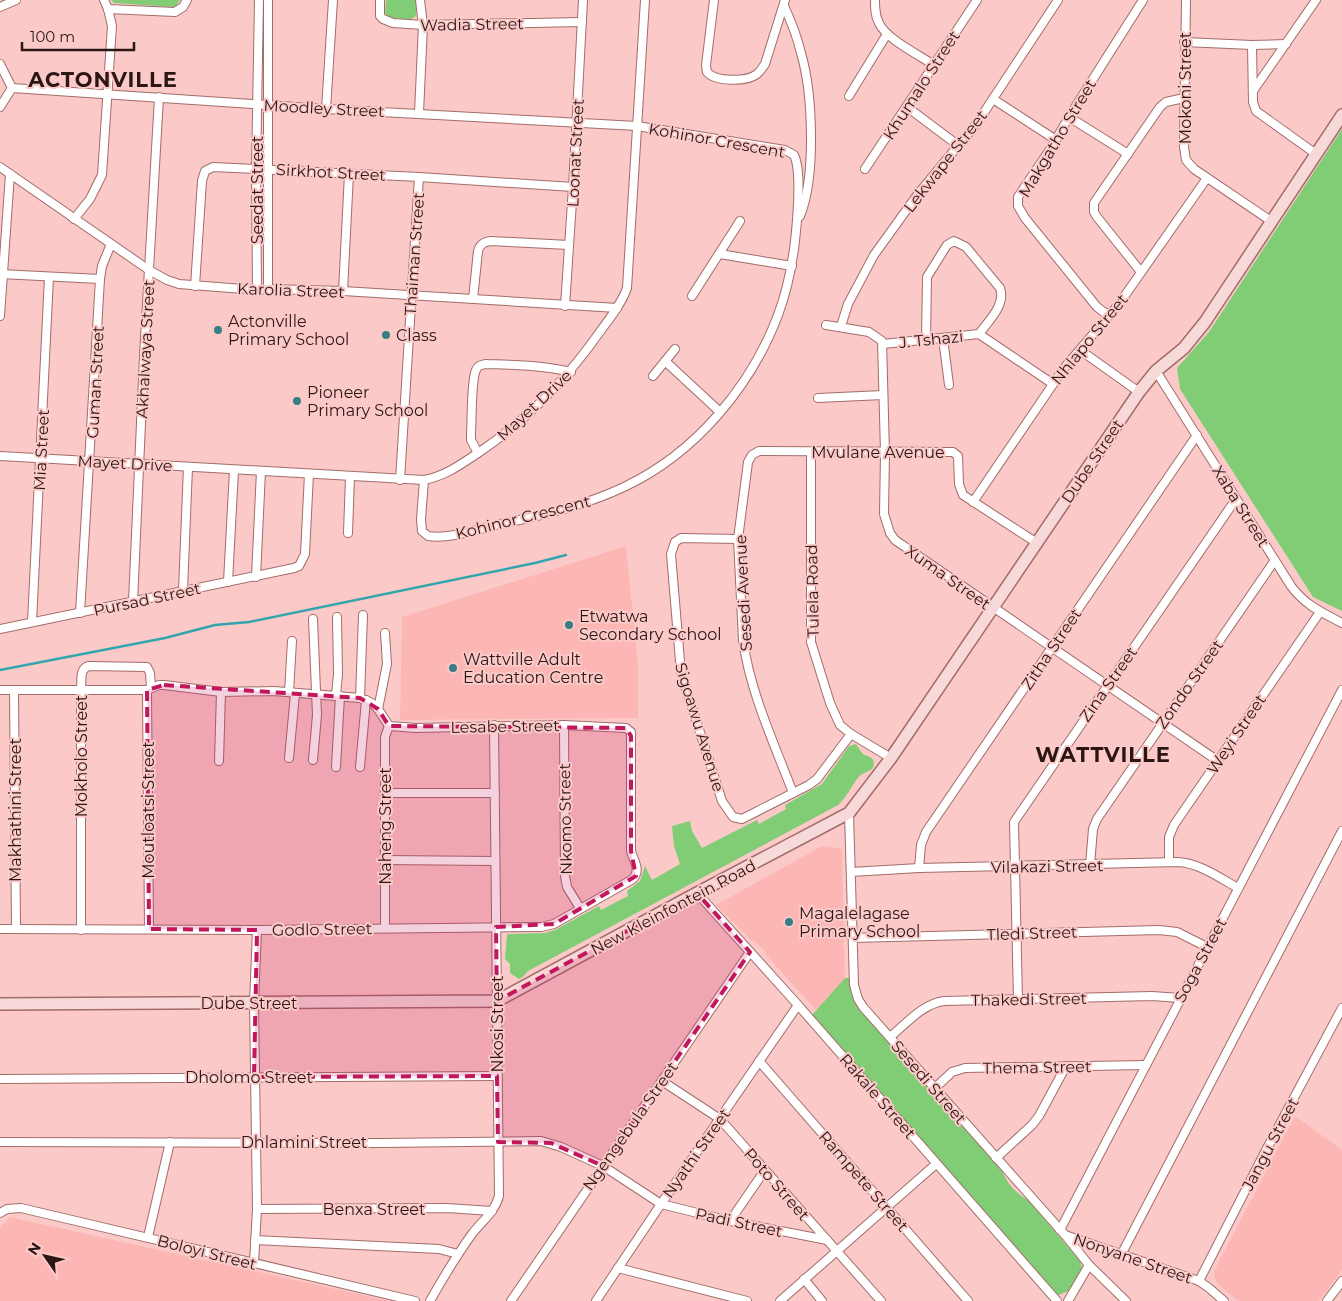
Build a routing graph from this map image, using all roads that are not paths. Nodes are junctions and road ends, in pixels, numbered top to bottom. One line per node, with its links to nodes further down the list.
1 (16, 0): 19 (street)
2 (104, 0): 20 (street)
3 (187, 0): 20 (street)
4 (259, 0): 36 (street, Seedat Street)
5 (268, 0): 37 (street, Seedat Street)
6 (334, 0): 40 (street)
7 (380, 0): 22 (street, Wadia Street)
8 (420, 0): 22 (street)
9 (583, 0): 21 (street, Loonat Street)
10 (646, 0): 45 (street, Mayet Drive)
11 (714, 0): 18 (street)
12 (875, 0): 23 (street)
13 (977, 0): 28 (street, Khumalo Street)
14 (1058, 0): 35 (street, Lekwape Street)
15 (1143, 0): 43 (street, Makgatho Street)
16 (1186, 0): 24 (street, Mokoni Street)
17 (1316, 0): 25 (street)
18 (784, 3): 60 (street)
19 (0, 8)
20 (108, 9): 31 (street)
21 (582, 22): 22 (street, Wadia Street); 44 (street, Loonat Street)
22 (423, 25): 41 (street)
23 (887, 34): 28 (street); 33 (street)
24 (1184, 42): 26 (street); 34 (street, Mokoni Street)
25 (1286, 44): 26 (street); 30 (street)
26 (1252, 46): 30 (street)
27 (0, 64): 29 (street)
28 (934, 65): 39 (street, Khumalo Street)
29 (12, 88): 31 (street, Moodley Street); 38 (street)
30 (1253, 91): 49 (street)
31 (108, 95): 32 (street, Moodley Street); 59 (street)
32 (159, 96): 36 (street, Moodley Street); 67 (street, Akhalwaya Street)
33 (849, 96)
34 (1184, 98): 48 (street); 57 (street, Mokoni Street)
35 (993, 99): 46 (street); 47 (street, Lekwape Street)
36 (258, 104): 37 (street, Moodley Street); 51 (street, Seedat Street)
37 (268, 105): 40 (street, Moodley Street); 52 (street, Seedat Street)
38 (0, 107)
39 (907, 107): 47 (street); 53 (street, Khumalo Street)
40 (326, 109): 41 (street, Moodley Street)
41 (419, 113): 44 (street, Moodley Street)
42 (1342, 115): 49 (street, Dube Street)
43 (1069, 117): 46 (street, Makgatho Street); 48 (street)
44 (577, 122): 45 (street, Moodley Street); 58 (street, Loonat Street)
45 (637, 126): 60 (street, Kohinor Crescent); 80 (street, Mayet Drive)
46 (1056, 140): 81 (street, Makgatho Street)
47 (959, 146): 84 (street, Lekwape Street)
48 (1128, 154): 68 (street)
49 (1316, 154): 62 (street, Dube Street)
50 (0, 166): 54 (street, Karolia Street)
51 (256, 169): 52 (street, Sirkhot Street); 72 (street, Sirkhot Street); 74 (street, Seedat Street)
52 (268, 169): 55 (street, Sirkhot Street); 73 (street, Seedat Street)
53 (865, 169)
54 (10, 174): 59 (street, Karolia Street); 69 (street)
55 (349, 174): 56 (street, Sirkhot Street); 75 (street)
56 (419, 177): 58 (street, Sirkhot Street); 76 (street, Thaiman Street)
57 (1207, 178): 62 (street, Mokoni Street); 68 (street, Nhlapo Street)
58 (573, 188): 64 (street, Loonat Street)
59 (74, 219): 63 (street, Karolia Street)
60 (798, 220): 66 (street, Kohinor Crescent)
61 (740, 221): 65 (street)
62 (1271, 221): 92 (street, Dube Street)
63 (111, 244): 67 (street, Karolia Street); 71 (street, Guman Street)
64 (569, 245): 78 (street); 79 (street, Loonat Street)
65 (720, 254): 66 (street); 77 (street)
66 (792, 266): 100 (street, Kohinor Crescent)
67 (149, 270): 72 (street, Karolia Street); 108 (street, Akhalwaya Street)
68 (1141, 272): 81 (street, Nhlapo Street)
69 (1, 274): 70 (street); 82 (street)
70 (50, 278): 71 (street); 106 (street, Mia Street)
71 (100, 279): 107 (street, Guman Street)
72 (195, 286): 74 (street, Karolia Street)
73 (268, 289): 74 (street, Karolia Street); 75 (street, Karolia Street)
74 (257, 290)
75 (343, 291): 76 (street, Karolia Street)
76 (410, 296): 78 (street, Karolia Street); 115 (street, Thaiman Street)
77 (692, 296)
78 (473, 299): 79 (street, Karolia Street)
79 (565, 306): 80 (street, Karolia Street)
80 (617, 308): 93 (street, Mayet Drive)
81 (1110, 313): 90 (street, Nhlapo Street)
82 (0, 316)
83 (826, 325): 84 (street)
84 (840, 326): 88 (street)
85 (979, 334): 86 (street, J. Tshazi); 87 (street); 95 (street, J. Tshazi)
86 (943, 338): 87 (street, J. Tshazi); 96 (street)
87 (926, 340): 88 (street, J. Tshazi)
88 (883, 344): 98 (street, Xuma Street)
89 (675, 349): 91 (street)
90 (1080, 350): 95 (street, Nhlapo Street); 97 (street)
91 (666, 361): 94 (street); 100 (street)
92 (1156, 371): 97 (street, Dube Street); 101 (street, Xaba Street)
93 (571, 372): 104 (street, Mayet Drive); 104 (street)
94 (654, 376)
95 (1053, 384): 118 (street, Nhlapo Street)
96 (949, 385)
97 (1139, 392): 121 (street, Dube Street)
98 (883, 395): 99 (street); 103 (street, Xuma Street)
99 (818, 398)
100 (720, 412): 116 (street, Kohinor Crescent)
101 (1197, 435): 117 (street, Xaba Street); 138 (street, Zitha Street)
102 (811, 452): 103 (street, Mvulane Avenue); 113 (street, Mvulane Avenue); 155 (street, Tulela Road)
103 (885, 452): 118 (street, Mvulane Avenue); 127 (street, Xuma Street)
104 (478, 453): 116 (street, Mayet Drive)
105 (0, 456): 106 (street, Mayet Drive)
106 (41, 459): 107 (street, Mayet Drive); 133 (street, Mia Street)
107 (90, 461): 108 (street, Mayet Drive); 129 (street, Guman Street)
108 (138, 463): 109 (street, Mayet Drive); 126 (street, Akhalwaya Street)
109 (188, 467): 110 (street, Mayet Drive); 125 (street)
110 (234, 470): 111 (street, Mayet Drive); 124 (street)
111 (261, 471): 112 (street, Mayet Drive); 123 (street)
112 (309, 474): 114 (street, Mayet Drive); 123 (street, Pursad Street)
113 (746, 476): 120 (street, Sesedi Avenue)
114 (350, 477): 115 (street, Mayet Drive); 119 (street)
115 (400, 480): 116 (street, Mayet Drive)
116 (424, 480)
117 (1236, 499): 122 (street, Xaba Street); 139 (street, Zina Street)
118 (973, 502): 121 (street, Mvulane Avenue)
119 (348, 533)
120 (738, 539): 165 (street, Sesedi Avenue); 165 (street, Sigoawu Avenue)
121 (1036, 544): 127 (street, Dube Street)
122 (1275, 560): 128 (street, Xaba Street); 151 (street, Zondo Street)
123 (256, 577): 124 (street, Pursad Street)
124 (228, 582): 125 (street, Pursad Street)
125 (183, 590): 126 (street, Pursad Street)
126 (133, 602): 129 (street, Pursad Street)
127 (992, 608): 138 (street, Xuma Street); 157 (street, Dube Street)
128 (1320, 612): 134 (street, Xaba Street); 160 (street, Weyi Street)
129 (80, 613): 133 (street, Pursad Street)
130 (363, 615): 149 (street)
131 (336, 617): 148 (street)
132 (313, 619): 147 (street)
133 (32, 622): 135 (street, Pursad Street)
134 (1342, 623)
135 (0, 629)
136 (385, 634): 150 (street)
137 (292, 641): 146 (street)
138 (1051, 648): 139 (street, Xuma Street); 173 (street, Zitha Street)
139 (1107, 686): 151 (street, Xuma Street); 172 (street, Zina Street)
140 (149, 689): 143 (street); 143 (street, Mokholo Street); 145 (street); 182 (street, Moutloatsi Street)
141 (0, 690): 142 (street)
142 (14, 690): 143 (street); 181 (street, Makhathini Street)
143 (81, 690): 184 (street, Mokholo Street)
144 (1342, 690): 176 (street, Soga Street)
145 (221, 692): 146 (street); 159 (street)
146 (292, 693): 147 (street); 156 (street)
147 (315, 694): 148 (street); 158 (street)
148 (338, 695): 149 (street); 161 (street)
149 (363, 699): 150 (street); 162 (street)
150 (378, 708): 154 (street)
151 (1162, 724): 160 (street, Xuma Street); 171 (street, Zondo Street)
152 (494, 725): 153 (street, Lesabe Street); 154 (street, Lesabe Street); 164 (street, Nkosi Street)
153 (564, 725): 175 (street, Lesabe Street); 178 (street, Nkomo Street)
154 (389, 726): 163 (street, Naheng Street)
155 (851, 734): 157 (street, Tulela Road); 165 (street)
156 (289, 758)
157 (890, 758): 166 (street, Dube Street)
158 (313, 760)
159 (219, 761)
160 (1218, 761): 170 (street, Weyi Street)
161 (336, 767)
162 (360, 767)
163 (386, 793): 164 (street); 168 (street, Naheng Street)
164 (495, 793): 169 (street, Nkosi Street)
165 (793, 793)
166 (848, 814): 174 (street, Sesedi Street); 177 (street, New Kleinfontein Road)
167 (1342, 831): 227 (street)
168 (384, 860): 169 (street); 180 (street, Naheng Street)
169 (495, 861): 179 (street, Nkosi Street)
170 (1169, 862): 171 (street, Vilakazi Street); 176 (street, Vilakazi Street)
171 (1090, 865): 172 (street, Vilakazi Street)
172 (1015, 866): 173 (street, Vilakazi Street); 186 (street, Zina Street)
173 (919, 868): 174 (street, Vilakazi Street)
174 (851, 872): 187 (street, Sesedi Street)
175 (633, 879): 178 (street, Godlo Street)
176 (1238, 888): 188 (street, Soga Street)
177 (697, 893): 189 (street, Rakale Street); 192 (street, New Kleinfontein Road)
178 (580, 908): 179 (street, Godlo Street)
179 (496, 927): 180 (street, Godlo Street); 192 (street, Nkosi Street)
180 (384, 928): 185 (street, Godlo Street)
181 (16, 929): 183 (street, Godlo Street); 184 (street, Godlo Street)
182 (149, 929): 184 (street, Godlo Street); 185 (street, Godlo Street)
183 (0, 930)
184 (81, 930)
185 (257, 930): 193 (street)
186 (1016, 934): 187 (street, Tledi Street); 188 (street, Tledi Street); 191 (street, Zina Street)
187 (853, 938): 197 (street, Sesedi Street)
188 (1207, 947): 190 (street, Soga Street)
189 (750, 952): 195 (street, Rakale Street); 204 (street, Ngengebula Street)
190 (1180, 998): 191 (street, Thakedi Street); 200 (street, Soga Street)
191 (1018, 1000): 197 (street, Thakedi Street)
192 (497, 1001): 193 (street, Dube Street); 201 (street, Nkosi Street)
193 (254, 1003): 194 (street, Dube Street); 202 (street)
194 (0, 1004)
195 (798, 1005): 198 (street, Nyathi Street); 212 (street, Rakale Street)
196 (1342, 1008): 232 (street, Jangu Street)
197 (890, 1038): 205 (street, Sesedi Street)
198 (759, 1061): 206 (street, Nyathi Street); 216 (street, Rampete Street)
199 (1066, 1066): 200 (street, Thema Street); 205 (street, Thema Street); 211 (street)
200 (1146, 1066): 221 (street, Soga Street)
201 (497, 1076): 202 (street, Dholomo Street); 210 (street, Nkosi Street)
202 (254, 1077): 203 (street, Dholomo Street); 209 (street)
203 (0, 1078)
204 (662, 1081): 206 (street, Poto Street); 213 (street, Ngengebula Street)
205 (935, 1088): 211 (street, Sesedi Street)
206 (720, 1119): 214 (street, Poto Street); 215 (street, Nyathi Street)
207 (0, 1142): 208 (street, Dhlamini Street)
208 (170, 1142): 209 (street, Dhlamini Street); 222 (street)
209 (255, 1142): 210 (street, Dhlamini Street); 217 (street)
210 (498, 1142): 213 (street, Dhlamini Street); 218 (street, Nkosi Street)
211 (996, 1158): 221 (street, Sesedi Street)
212 (936, 1164): 216 (street); 243 (street, Rakale Street)
213 (603, 1166): 215 (street, Padi Street); 237 (street, Ngengebula Street)
214 (765, 1170): 220 (street); 224 (street, Poto Street)
215 (661, 1204): 220 (street, Padi Street); 230 (street, Nyathi Street)
216 (886, 1207): 225 (street); 242 (street, Rampete Street)
217 (257, 1209): 218 (street, Benxa Street); 223 (street)
218 (492, 1212): 226 (street, Nkosi Street)
219 (0, 1214): 222 (street, Boloyi Street)
220 (730, 1221): 224 (street, Padi Street)
221 (1062, 1232): 227 (street, Nonyane Street); 229 (street, Sesedi Street)
222 (148, 1237): 228 (street, Boloyi Street)
223 (256, 1240): 226 (street); 228 (street)
224 (827, 1240): 225 (street, Poto Street)
225 (837, 1250): 231 (street); 241 (street, Poto Street)
226 (458, 1254): 236 (street, Nkosi Street)
227 (1121, 1255): 232 (street, Nonyane Street)
228 (254, 1263): 235 (street, Boloyi Street)
229 (1089, 1265): 244 (street); 245 (street, Sesedi Street)
230 (618, 1268): 238 (street, Nyathi Street); 239 (street)
231 (804, 1279): 234 (street); 240 (street)
232 (1199, 1281): 246 (street, Nonyane Street)
233 (1342, 1281): 247 (street)
234 (786, 1299)
235 (415, 1301)
236 (430, 1301)
237 (511, 1301)
238 (596, 1301)
239 (748, 1301)
240 (822, 1301)
241 (881, 1301)
242 (968, 1301)
243 (1057, 1301)
244 (1068, 1301)
245 (1126, 1301)
246 (1224, 1301)
247 (1327, 1301)

